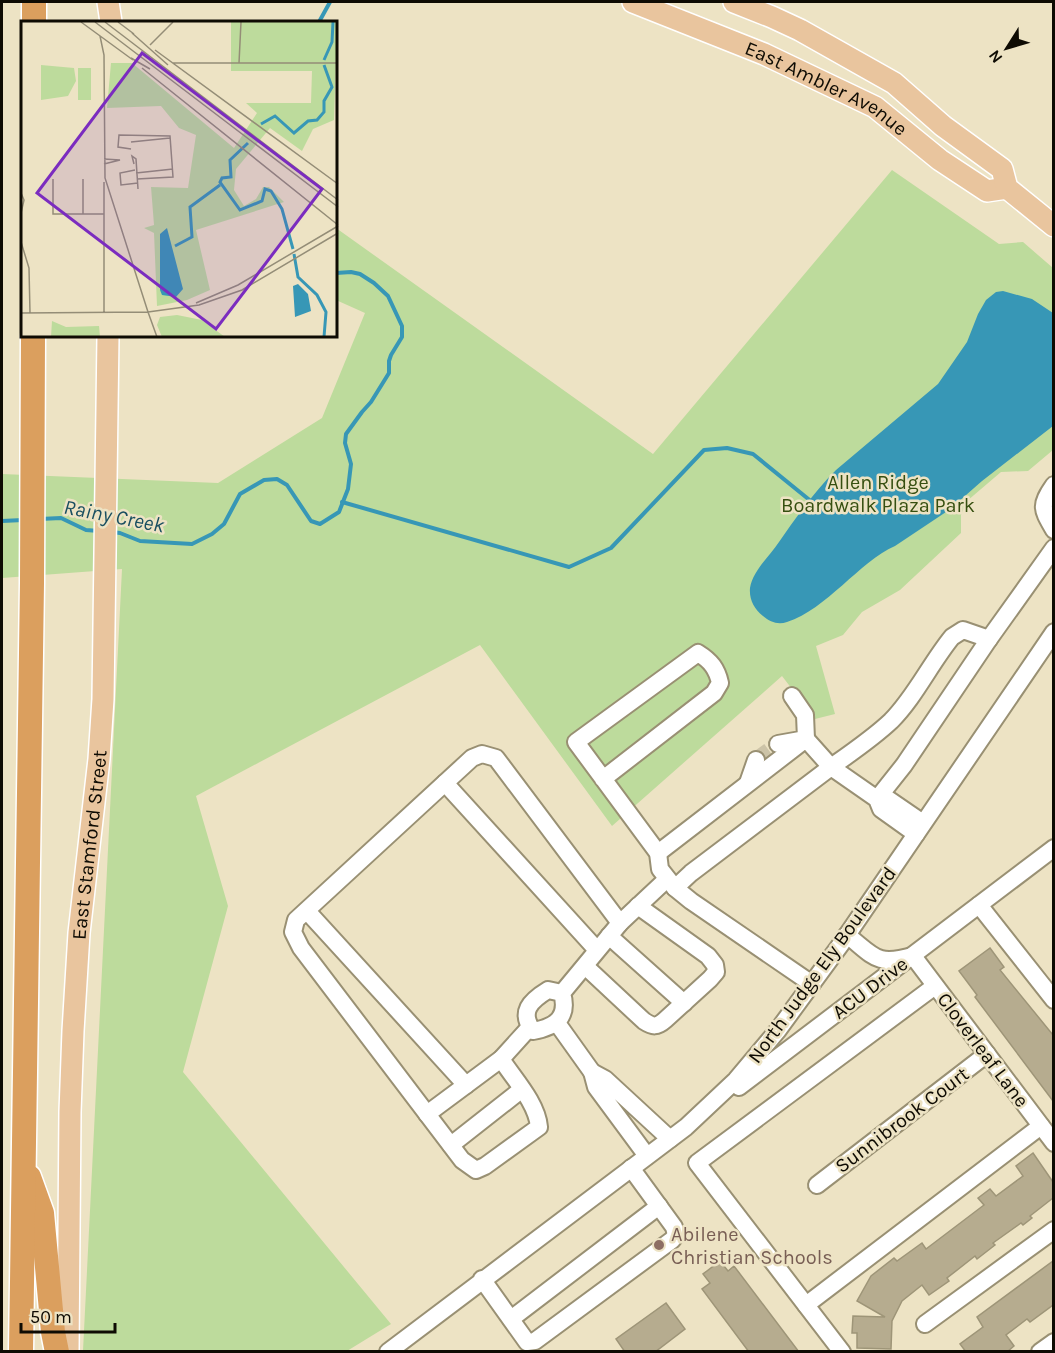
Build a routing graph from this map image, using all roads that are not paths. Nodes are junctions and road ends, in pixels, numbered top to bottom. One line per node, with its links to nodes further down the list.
1 (34, 2): 5 (highway)
2 (110, 2): 6 (main road)
3 (633, 2): 7 (main road, East Ambler Avenue)
4 (734, 2): 7 (main road, East Ambler Avenue)
5 (34, 21)
6 (111, 21)
7 (1006, 188): 8 (main road, East Ambler Avenue)
8 (1053, 226)
9 (33, 338): 57 (highway)
10 (108, 338): 70 (main road, East Stamford Street)
11 (1053, 485): 12 (street)
12 (1053, 530)
13 (1053, 548): 15 (street)
14 (1053, 632): 25 (street, North Judge Ely Boulevard)
15 (989, 639): 20 (street); 24 (street)
16 (792, 696): 17 (street)
17 (806, 739): 18 (street); 20 (street); 23 (street)
18 (778, 744)
19 (756, 760): 23 (street)
20 (831, 767): 24 (street); 28 (street)
21 (603, 778): 21 (street); 27 (street)
22 (445, 783): 31 (street); 32 (street); 35 (street)
23 (748, 783): 27 (street)
24 (877, 799): 25 (street)
25 (919, 829): 33 (street, North Judge Ely Boulevard)
26 (1053, 848): 29 (street, ACU Drive)
27 (658, 853): 28 (street)
28 (671, 883): 30 (street); 38 (street)
29 (979, 905): 36 (street, ACU Drive); 41 (street)
30 (638, 906): 32 (street); 42 (street)
31 (307, 911): 48 (street); 50 (street)
32 (620, 923): 34 (street)
33 (847, 935): 36 (street); 38 (street, North Judge Ely Boulevard)
34 (609, 936): 35 (street); 42 (street)
35 (597, 950): 37 (street)
36 (913, 956): 39 (street, Cloverleaf Lane); 52 (street, ACU Drive)
37 (585, 966): 40 (street); 42 (street)
38 (812, 984): 52 (street, North Judge Ely Boulevard)
39 (935, 986): 45 (street, Cloverleaf Lane); 63 (street)
40 (562, 993): 43 (street); 44 (street)
41 (1053, 1000)
42 (684, 1003)
43 (556, 1023): 44 (street); 47 (street)
44 (530, 1027): 46 (street)
45 (987, 1054): 51 (street, Cloverleaf Lane); 59 (street, Sunnibrook Court)
46 (501, 1059): 48 (street); 49 (street)
47 (592, 1072): 53 (street); 56 (street)
48 (466, 1085): 50 (street)
49 (521, 1090): 55 (street); 55 (street)
50 (428, 1114): 55 (street)
51 (1041, 1126): 54 (street, Cloverleaf Lane); 63 (street)
52 (686, 1127): 53 (street, North Judge Ely Boulevard)
53 (670, 1139): 56 (street, North Judge Ely Boulevard)
54 (1053, 1143)
55 (451, 1145)
56 (647, 1156): 58 (street, North Judge Ely Boulevard)
57 (24, 1163): 68 (highway); 69 (highway)
58 (631, 1168): 60 (street); 62 (street, North Judge Ely Boulevard)
59 (817, 1185)
60 (659, 1206): 64 (street); 67 (street)
61 (1053, 1230): 65 (street)
62 (482, 1279): 64 (street); 71 (street, North Judge Ely Boulevard)
63 (806, 1305): 72 (street)
64 (511, 1319): 67 (street)
65 (926, 1324)
66 (1053, 1342): 73 (street)
67 (524, 1347)
68 (21, 1352)
69 (57, 1352)
70 (68, 1352)
71 (388, 1352)
72 (842, 1352)
73 (1040, 1352)

